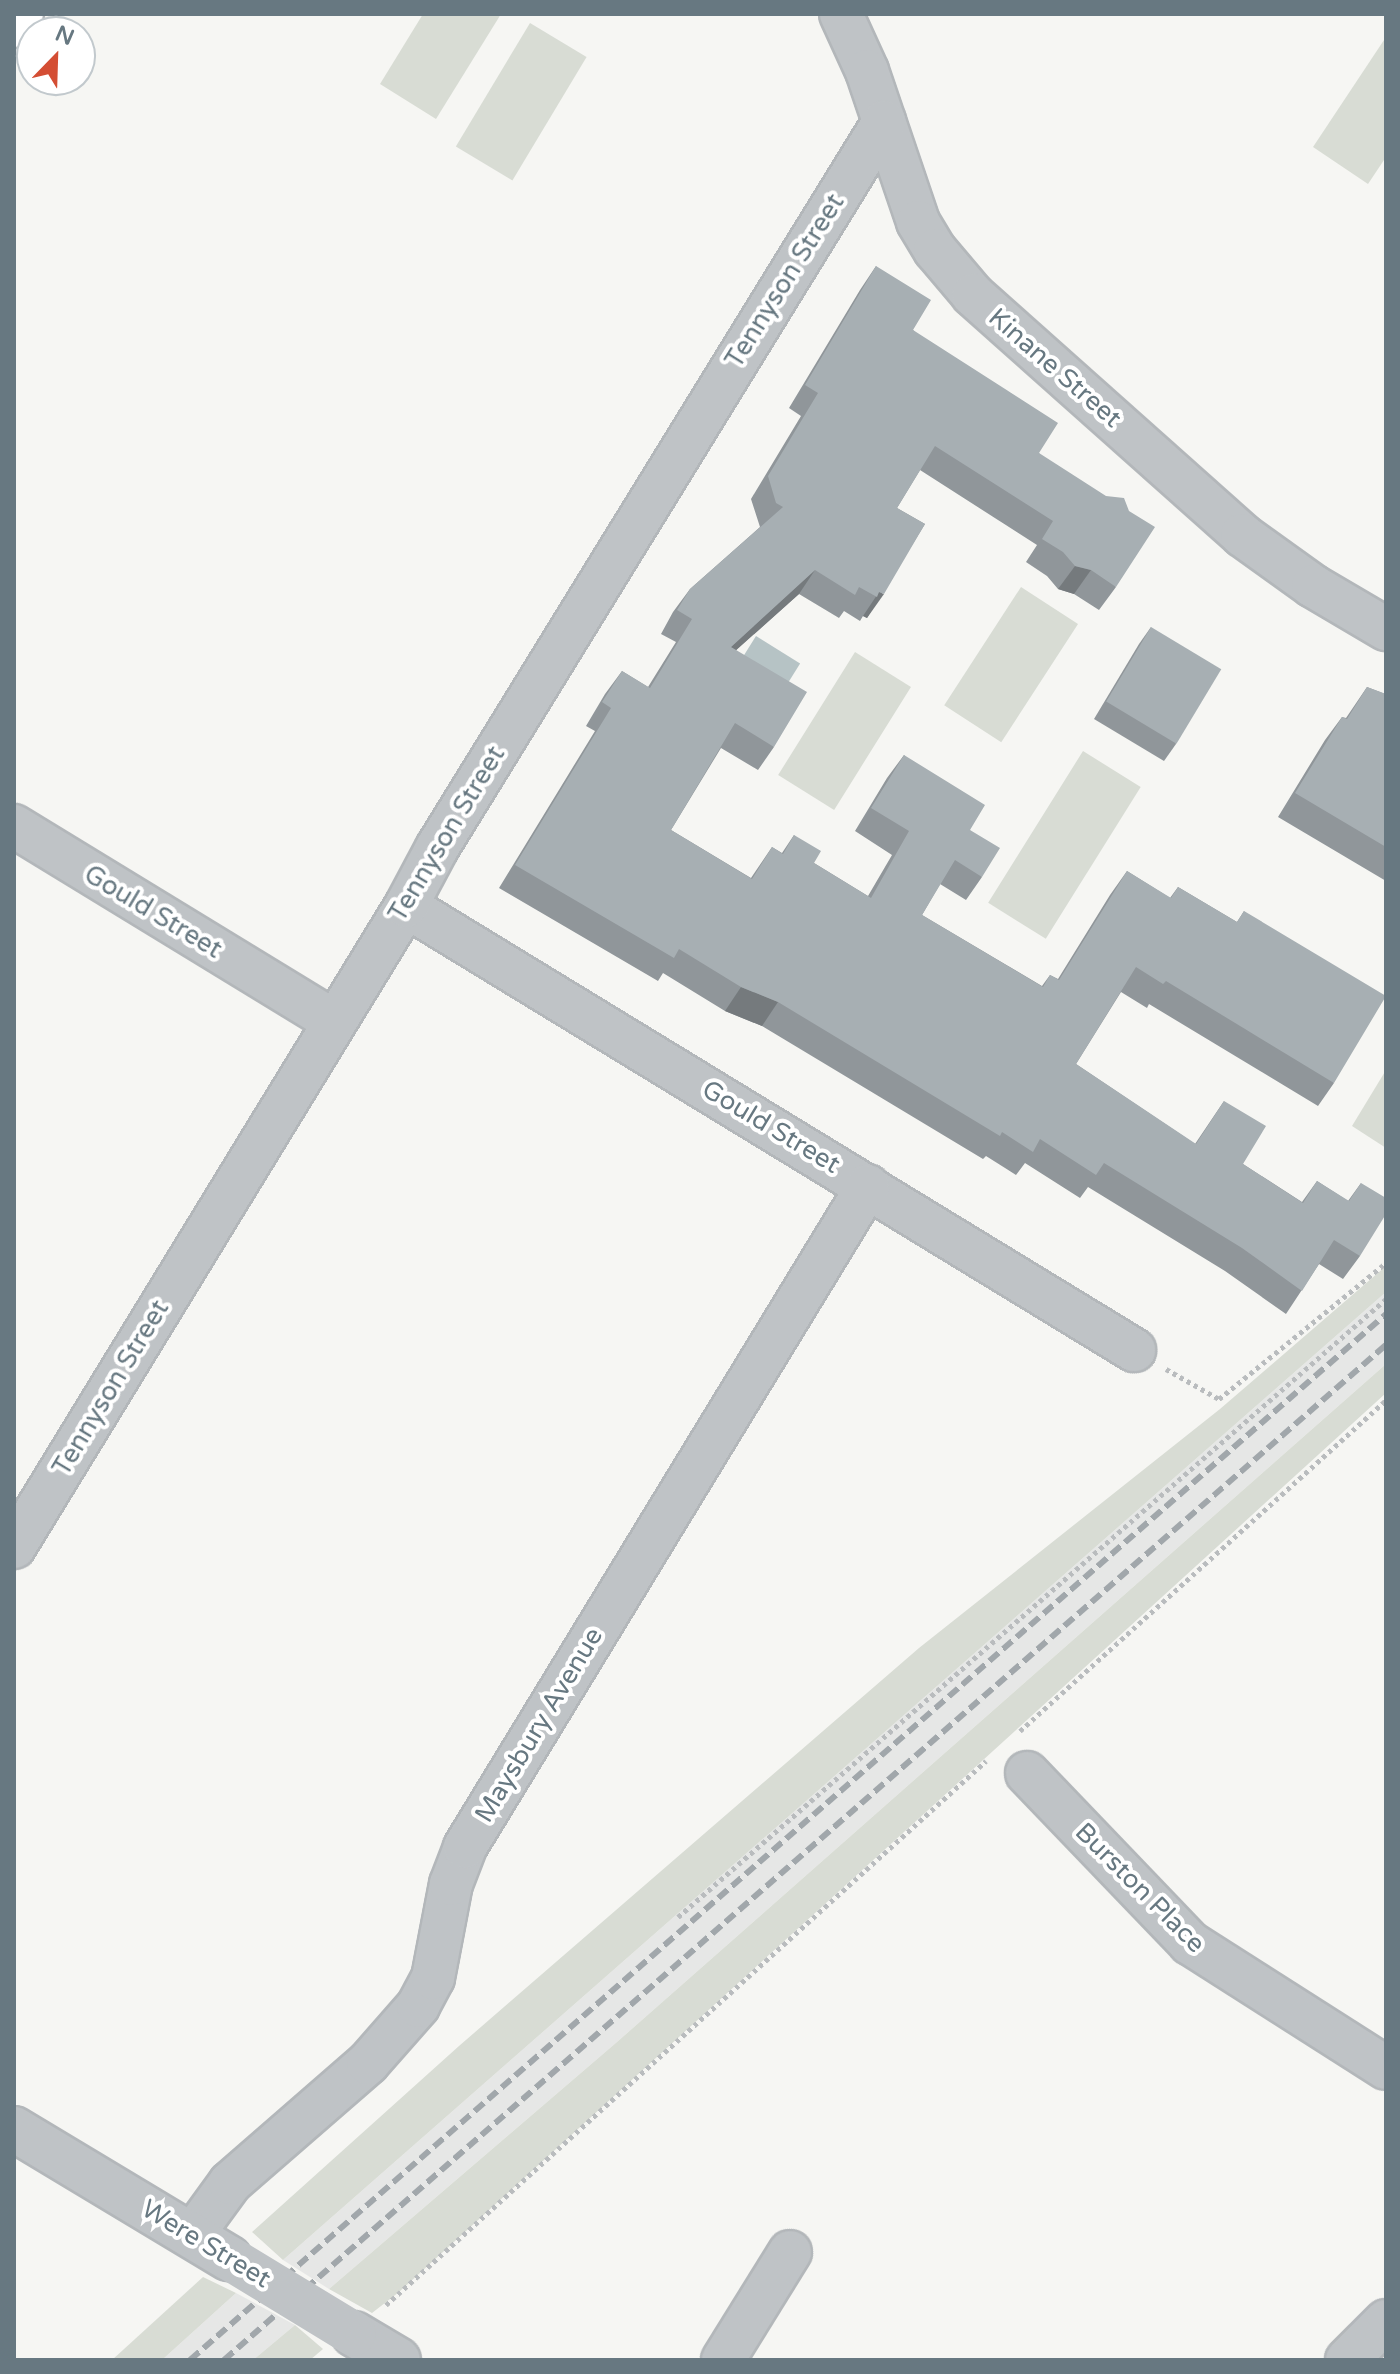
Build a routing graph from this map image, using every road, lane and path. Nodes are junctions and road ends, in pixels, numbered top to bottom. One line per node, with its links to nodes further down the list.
1 (21, 14): 3 (main road)
2 (841, 14): 4 (street, Kinane Street)
3 (14, 25)
4 (884, 122): 5 (street, Kinane Street); 7 (street, Tennyson Street)
5 (1386, 629)
6 (14, 826): 8 (street, Gould Street)
7 (406, 906): 8 (street, Tennyson Street); 9 (street, Gould Street)
8 (334, 1021): 14 (street, Tennyson Street)
9 (868, 1186): 12 (street, Gould Street); 19 (street, Maysbury Avenue)
10 (1386, 1263): 12 (path)
11 (1386, 1299): 16 (path)
12 (1134, 1350)
13 (1386, 1400): 15 (path)
14 (14, 1547)
15 (1012, 1754): 17 (street, Burston Place); 22 (path)
16 (678, 1917)
17 (1386, 2068)
18 (14, 2129): 19 (street, Were Street)
19 (211, 2246): 22 (street, Were Street, bridge)
20 (790, 2252): 24 (street)
21 (1386, 2321): 25 (street)
22 (354, 2334): 23 (street, Were Street)
23 (398, 2360)
24 (723, 2360)
25 (1347, 2360)

